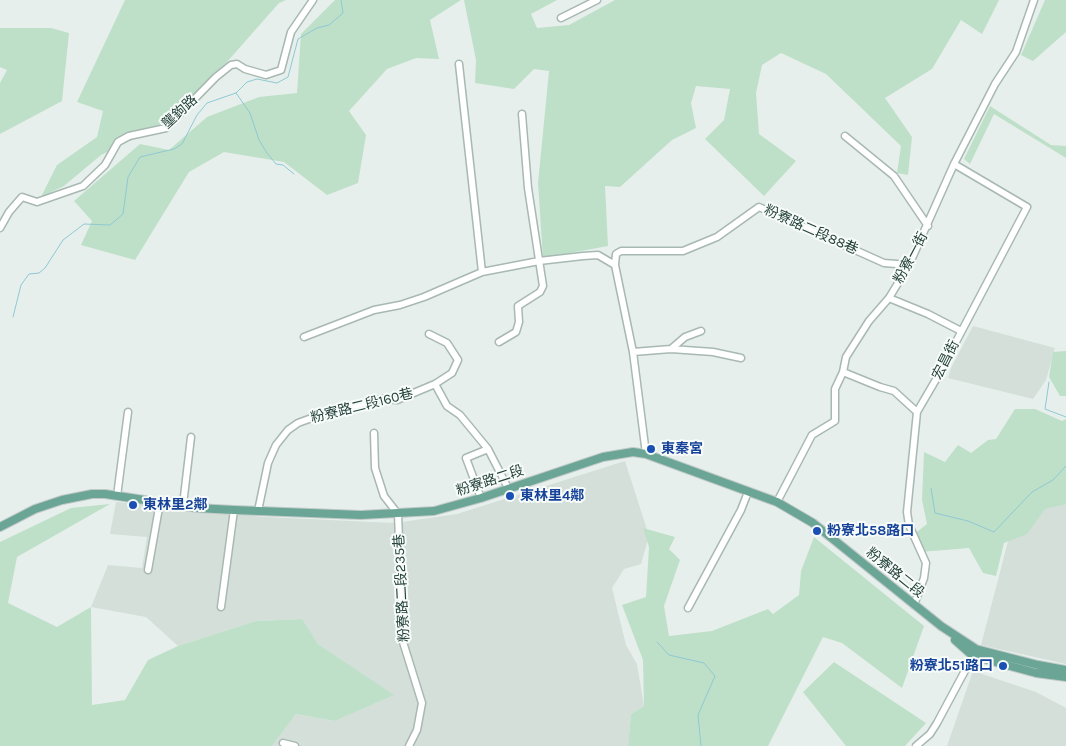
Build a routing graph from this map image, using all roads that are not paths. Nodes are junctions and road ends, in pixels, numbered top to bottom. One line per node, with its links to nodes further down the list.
1 (313, 0): 10 (street, 壟鉤路)
2 (597, 0): 4 (street)
3 (1034, 0): 8 (street, 粉寮一街)
4 (561, 18)
5 (459, 64): 14 (street)
6 (522, 114): 11 (street)
7 (845, 136): 9 (street)
8 (954, 164): 9 (street, 粉寮一街); 17 (street, 宏昌街)
9 (928, 226): 13 (street, 粉寮一街)
10 (0, 228)
11 (539, 261): 12 (street); 14 (street); 20 (street)
12 (615, 265): 13 (street, 粉寮路二段88巷); 22 (street)
13 (909, 265): 15 (street, 粉寮一街)
14 (482, 272): 19 (street)
15 (889, 298): 17 (street); 24 (street, 粉寮一街)
16 (701, 331): 21 (street)
17 (961, 331): 27 (street, 宏昌街)
18 (429, 334): 25 (street, 粉寮路二段160巷)
19 (304, 337)
20 (498, 342)
21 (671, 349): 22 (street); 23 (street)
22 (633, 352): 31 (street)
23 (740, 358)
24 (843, 372): 27 (street); 37 (street, 粉寮一街)
25 (434, 384): 30 (street); 40 (street, 粉寮路二段160巷)
26 (128, 412): 34 (street)
27 (917, 412): 44 (street, 宏昌街)
28 (374, 433): 41 (street)
29 (190, 437): 38 (street)
30 (488, 449): 32 (street); 35 (street)
31 (646, 454): 32 (main road, 粉寮路二段); 33 (main road, 粉寮路二段)
32 (508, 488): 35 (main road, 粉寮路二段)
33 (748, 492): 37 (main road, 粉寮路二段); 46 (street)
34 (117, 496): 36 (main road, 粉寮路二段); 42 (main road, 粉寮路二段)
35 (481, 498): 41 (main road, 粉寮路二段)
36 (160, 502): 38 (main road, 粉寮路二段); 43 (street)
37 (777, 502): 44 (main road, 粉寮路二段)
38 (183, 505): 39 (main road, 粉寮路二段)
39 (234, 510): 40 (main road, 粉寮路二段); 45 (street)
40 (258, 511): 41 (main road, 粉寮路二段)
41 (398, 514): 52 (street, 粉寮路二段235巷)
42 (0, 527)
43 (148, 570)
44 (914, 605): 47 (main road, 粉寮路二段)
45 (221, 607)
46 (688, 608)
47 (974, 652): 48 (main road, 粉寮路二段); 49 (main road, 粉寮路二段); 53 (street)
48 (1066, 670)
49 (1066, 677)
50 (283, 743): 51 (street)
51 (295, 746)
52 (409, 746)
53 (916, 746)

